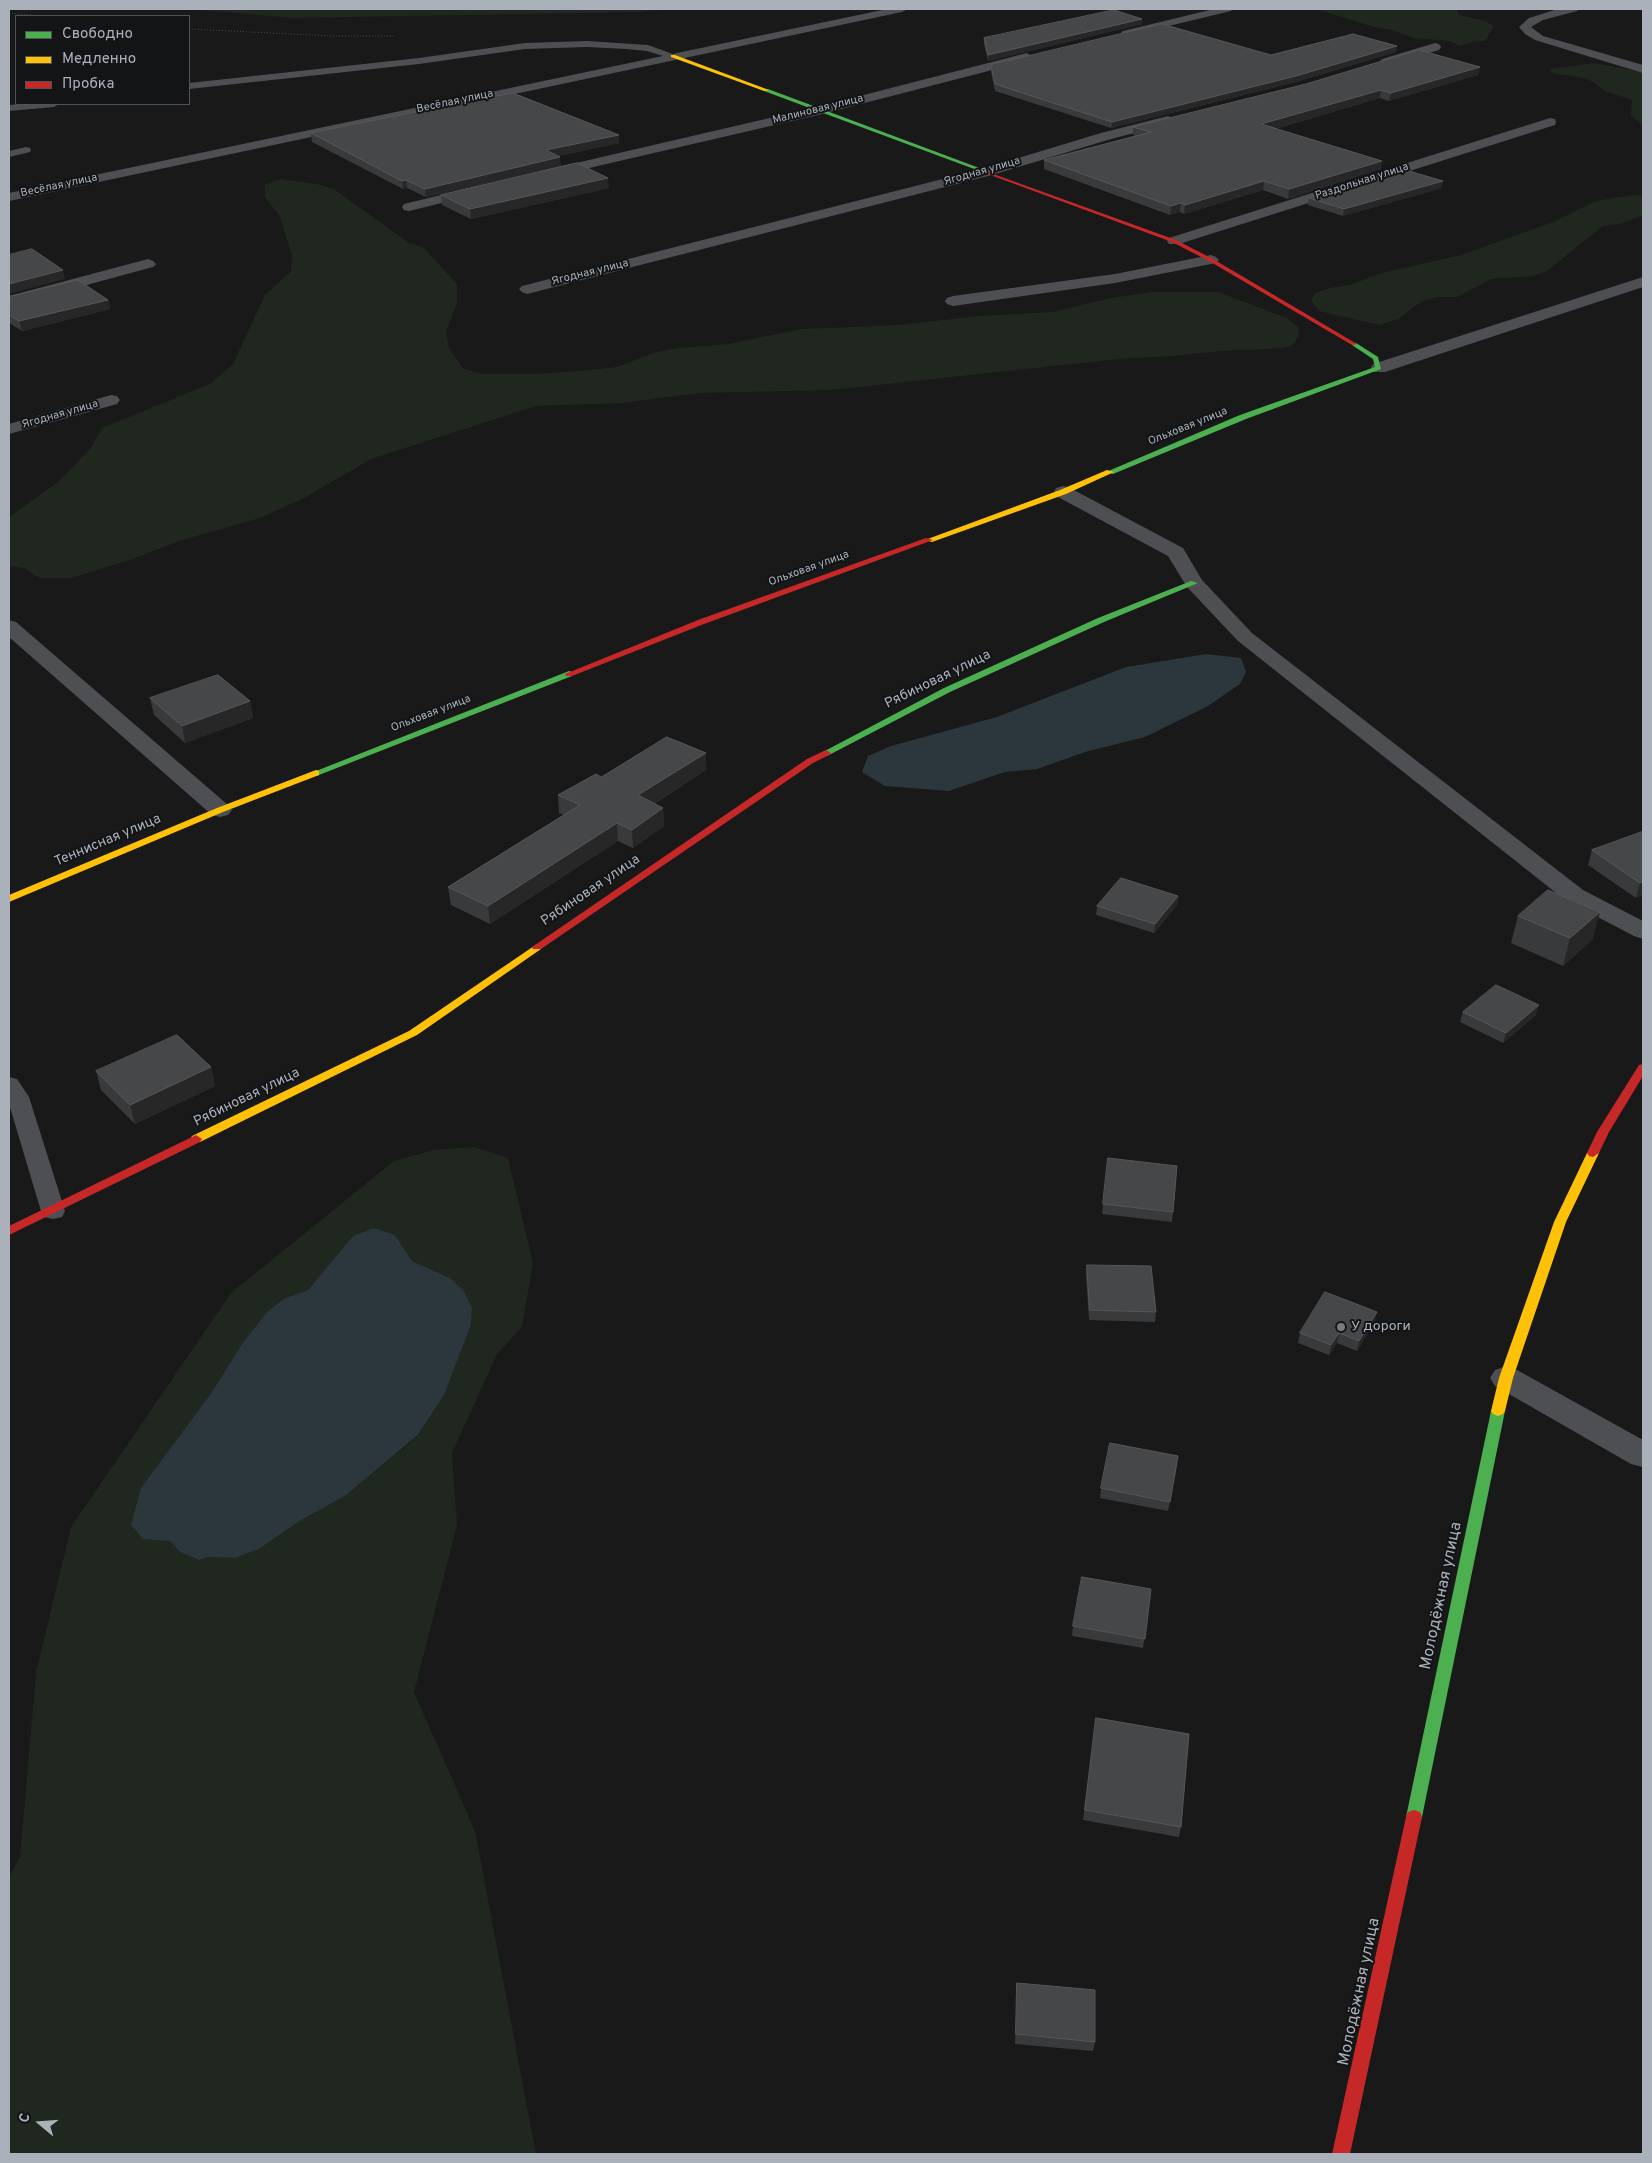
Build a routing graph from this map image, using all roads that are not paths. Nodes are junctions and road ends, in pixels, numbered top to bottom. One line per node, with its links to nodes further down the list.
1 (902, 9): 7 (street, Весёлая улица)
2 (1227, 9): 4 (street)
3 (1574, 9): 9 (street)
4 (1112, 36)
5 (1435, 47): 8 (street)
6 (1036, 55): 13 (street, Малиновая улица)
7 (672, 56): 10 (lane); 13 (street); 21 (street, Весёлая улица)
8 (1372, 66)
9 (1643, 69)
10 (190, 86)
11 (43, 105): 12 (lane)
12 (9, 108)
13 (818, 111): 18 (street); 19 (street, Малиновая улица)
14 (1184, 116): 18 (street, Ягодная улица)
15 (1550, 122): 23 (street, Раздольная улица)
16 (26, 150): 17 (lane)
17 (9, 154)
18 (987, 172): 23 (street); 27 (street, Ягодная улица)
19 (532, 178)
20 (494, 186): 22 (street)
21 (9, 196)
22 (409, 206)
23 (1174, 241): 24 (street)
24 (1211, 260): 29 (street); 30 (street)
25 (148, 264): 28 (street)
26 (1643, 282): 30 (street)
27 (527, 289)
28 (9, 301)
29 (953, 301)
30 (1379, 368): 33 (street, Ольховая улица)
31 (111, 400): 32 (street, Ягодная улица)
32 (9, 429)
33 (1063, 492): 34 (street); 36 (street, Ольховая улица)
34 (1194, 583): 38 (street); 41 (street, Рябиновая улица)
35 (9, 626): 36 (street)
36 (220, 810): 37 (street, Теннисная улица)
37 (9, 899)
38 (1643, 930)
39 (1643, 1067): 43 (street, Молодёжная улица)
40 (9, 1084): 41 (lane)
41 (53, 1211): 42 (street, Рябиновая улица)
42 (9, 1231)
43 (1506, 1378): 44 (street); 45 (street, Молодёжная улица)
44 (1643, 1455)
45 (1342, 2154)

